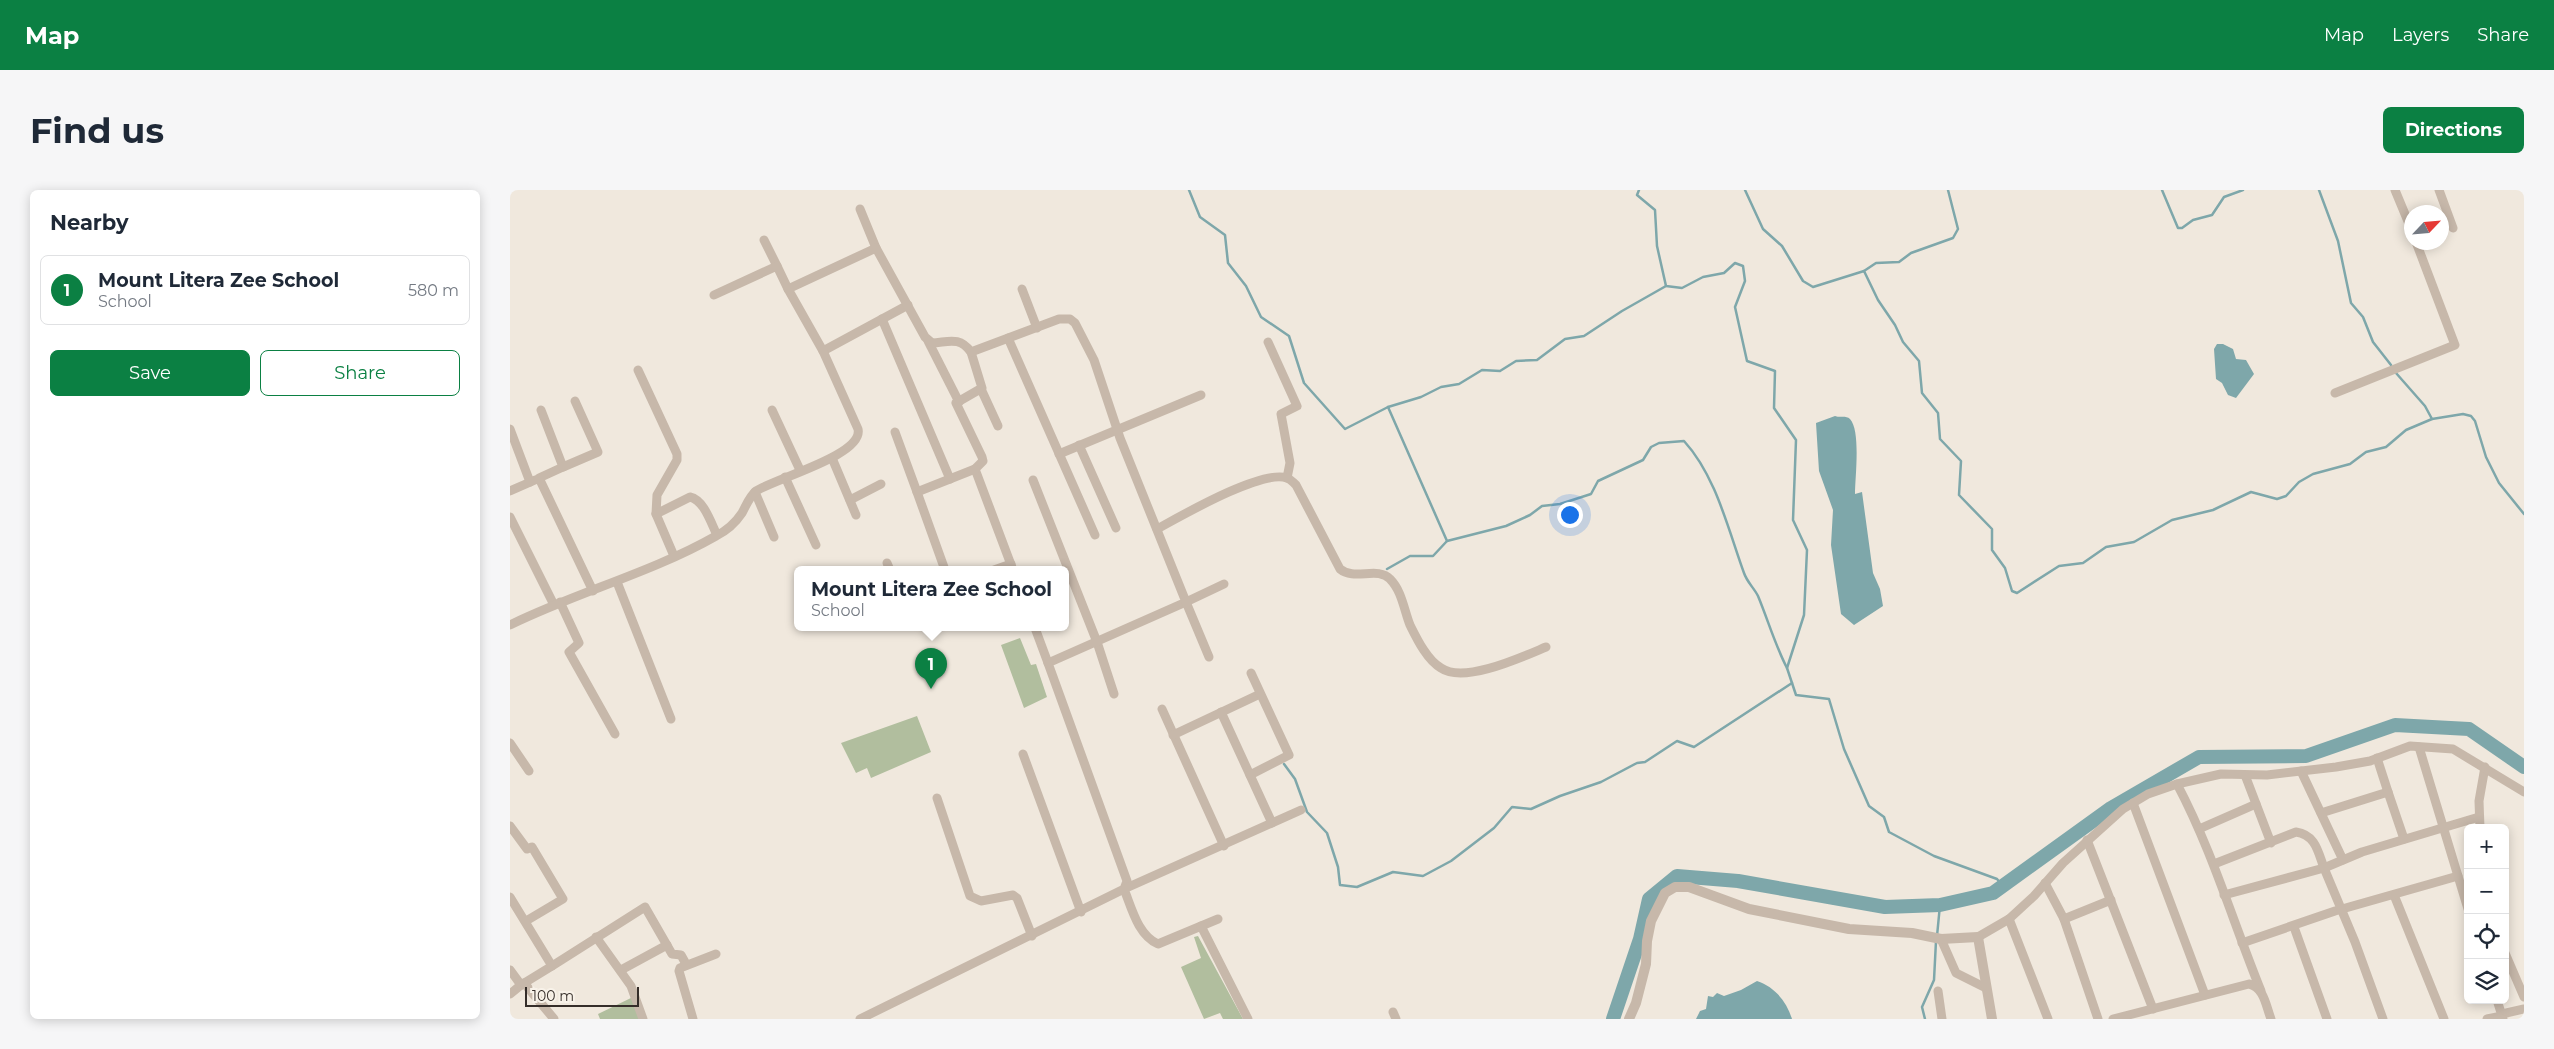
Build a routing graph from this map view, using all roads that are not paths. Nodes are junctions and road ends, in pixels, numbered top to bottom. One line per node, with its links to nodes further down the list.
1 (2395, 190): 4 (street)
2 (2439, 190): 5 (street)
3 (860, 209): 7 (street)
4 (2404, 212)
5 (2453, 228)
6 (764, 240): 9 (street)
7 (876, 248): 10 (street); 13 (street)
8 (2419, 250): 23 (street)
9 (777, 266): 10 (street); 12 (street)
10 (788, 289): 19 (street)
11 (1022, 289): 15 (street)
12 (714, 295)
13 (908, 305): 14 (street); 17 (street)
14 (882, 319): 19 (street); 41 (street)
15 (1037, 328): 16 (street); 31 (street)
16 (1008, 338): 20 (street); 34 (street)
17 (928, 341): 20 (street); 26 (street)
18 (1268, 342): 40 (street)
19 (823, 351): 35 (street)
20 (971, 352): 22 (street)
21 (638, 370): 49 (street)
22 (981, 389): 26 (street); 29 (street)
23 (2335, 393)
24 (1201, 395): 31 (street)
25 (575, 401): 36 (street)
26 (959, 402): 37 (street)
27 (541, 410): 36 (street)
28 (772, 410): 38 (street)
29 (998, 426)
30 (510, 430): 42 (street)
31 (1117, 431): 33 (street); 53 (street)
32 (895, 432): 47 (street)
33 (1079, 445): 34 (street); 52 (street)
34 (1059, 454): 55 (street)
35 (832, 458): 38 (street); 48 (street)
36 (563, 467): 42 (street)
37 (975, 469): 41 (street); 60 (street)
38 (800, 470): 39 (street)
39 (785, 477): 46 (street); 57 (street)
40 (1287, 478): 53 (street); 71 (street)
41 (950, 479): 47 (street)
42 (535, 480): 45 (street); 65 (street)
43 (1033, 480): 61 (street)
44 (880, 484): 48 (street)
45 (510, 491)
46 (755, 492): 54 (street); 56 (street)
47 (917, 492): 59 (street)
48 (850, 500): 50 (street)
49 (656, 514): 54 (street); 58 (street)
50 (856, 515)
51 (510, 517): 67 (street)
52 (1116, 528)
53 (1157, 529): 66 (street)
54 (717, 535): 58 (street)
55 (1096, 535)
56 (774, 537)
57 (816, 545)
58 (674, 556): 63 (street)
59 (944, 566)
60 (1012, 566)
61 (1067, 566)
62 (1069, 571): 70 (street)
63 (617, 582): 65 (street); 79 (street)
64 (1224, 584): 66 (street)
65 (593, 591): 67 (street)
66 (1186, 602): 70 (street); 72 (street)
67 (557, 604): 68 (street); 80 (street)
68 (510, 625)
69 (1036, 631): 73 (street)
70 (1097, 642): 73 (street); 75 (street)
71 (1546, 647)
72 (1209, 657)
73 (1048, 663): 114 (street)
74 (1251, 673): 76 (street)
75 (1114, 694)
76 (1260, 694): 78 (street); 89 (street)
77 (1162, 709): 81 (street)
78 (1221, 712): 81 (street); 89 (street)
79 (671, 718)
80 (615, 734)
81 (1173, 735): 108 (street)
82 (510, 743): 87 (street)
83 (2420, 747): 85 (street); 86 (street); 103 (street)
84 (1024, 754): 121 (street)
85 (2377, 758): 88 (street); 92 (street)
86 (2485, 767): 93 (street); 99 (street)
87 (529, 771)
88 (2300, 772): 90 (street); 98 (street)
89 (1250, 775): 100 (street)
90 (2245, 775): 91 (street); 96 (street)
91 (2177, 784): 95 (street); 104 (street)
92 (2388, 792): 98 (street); 105 (street)
93 (2524, 792)
94 (937, 798): 128 (street)
95 (2133, 803): 106 (street); 145 (street)
96 (2256, 804): 104 (street); 107 (street)
97 (1301, 810): 100 (street)
98 (2321, 813): 109 (street)
99 (2479, 817): 101 (street); 103 (street)
100 (1272, 823): 108 (street)
101 (2480, 824)
102 (510, 826): 125 (street)
103 (2444, 827): 105 (street); 112 (street)
104 (2199, 829): 110 (street)
105 (2404, 839): 109 (street)
106 (2087, 840): 113 (street); 118 (street)
107 (2271, 843): 110 (street); 111 (street)
108 (1224, 846): 114 (street)
109 (2343, 860): 111 (street)
110 (2214, 864): 115 (street)
111 (2324, 868): 115 (street); 120 (street)
112 (2458, 876): 116 (street); 117 (street)
113 (2045, 883): 122 (street); 123 (street)
114 (1124, 889): 121 (street); 126 (street)
115 (2224, 895): 132 (street)
116 (2394, 895): 120 (street); 166 (street)
117 (2464, 896)
118 (2111, 900): 123 (street); 148 (street)
119 (512, 901): 125 (street)
120 (2341, 910): 127 (street); 165 (street)
121 (1081, 912): 128 (street)
122 (2009, 919): 131 (street); 160 (street)
123 (2064, 919): 161 (street)
124 (1218, 920): 126 (street)
125 (526, 921): 137 (street)
126 (1201, 926): 156 (street)
127 (2294, 927): 132 (street); 164 (street)
128 (1032, 936): 155 (street)
129 (596, 937): 133 (street); 137 (street); 139 (street)
130 (1938, 938): 131 (street); 141 (street); 157 (street)
131 (1978, 938): 141 (street)
132 (2242, 943): 143 (street)
133 (668, 945): 136 (street); 139 (street)
134 (716, 954): 136 (street)
135 (2508, 959): 146 (street)
136 (686, 964): 154 (street)
137 (552, 966): 140 (street)
138 (510, 970): 140 (street)
139 (621, 970): 153 (street)
140 (522, 984): 144 (street); 152 (street)
141 (1986, 988): 159 (street)
142 (1938, 991): 158 (street)
143 (2261, 991): 145 (street); 163 (street)
144 (510, 994)
145 (2205, 995): 148 (street)
146 (2524, 997)
147 (2498, 1004): 151 (street)
148 (2152, 1009): 150 (street)
149 (2524, 1009): 151 (street)
150 (2130, 1017): 162 (street)
151 (2502, 1017): 167 (street)
152 (554, 1019)
153 (643, 1019)
154 (693, 1019)
155 (860, 1019)
156 (1248, 1019)
157 (1629, 1019)
158 (1942, 1019)
159 (1992, 1019)
160 (2048, 1019)
161 (2098, 1019)
162 (2113, 1019)
163 (2271, 1019)
164 (2327, 1019)
165 (2383, 1019)
166 (2444, 1019)
167 (2487, 1019)

